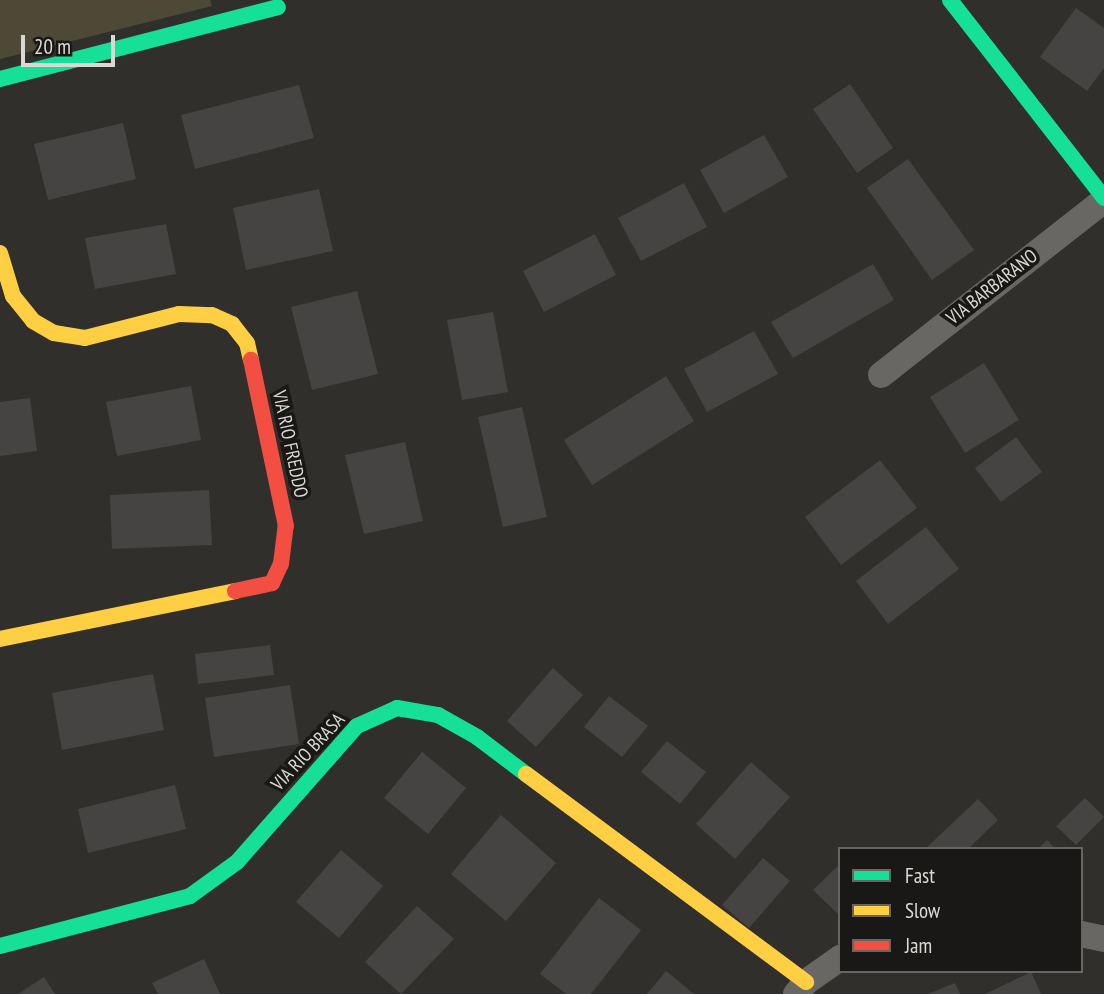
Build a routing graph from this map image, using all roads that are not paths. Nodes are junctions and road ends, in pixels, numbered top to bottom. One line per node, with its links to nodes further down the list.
1 (950, 0): 4 (street)
2 (278, 7): 3 (street)
3 (0, 79)
4 (1104, 199): 6 (street, VIA BARBARANO)
5 (0, 253): 7 (street, VIA RIO FREDDO)
6 (881, 375)
7 (0, 639)
8 (1083, 934): 9 (street)
9 (1104, 939)
10 (0, 946): 12 (street, VIA RIO BRASA)
11 (838, 960): 12 (street)
12 (801, 988)

